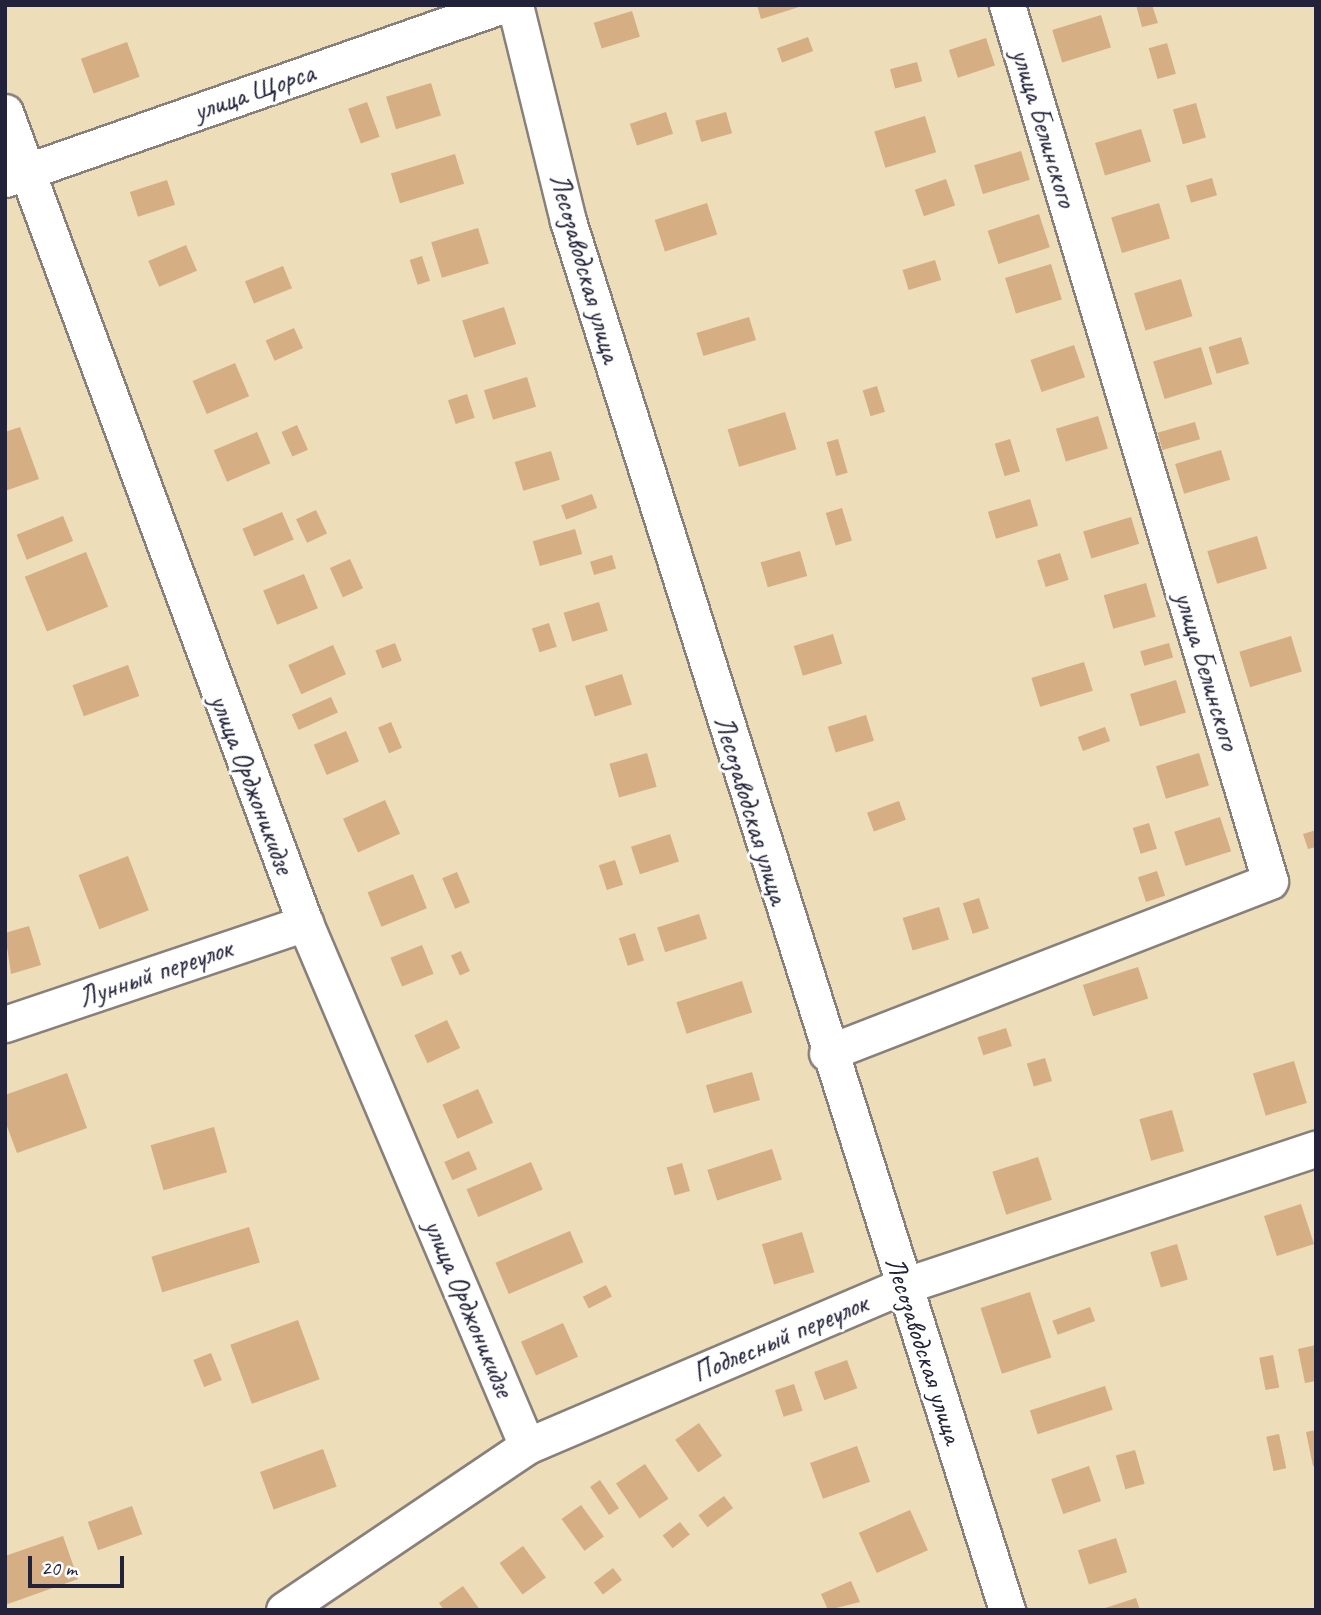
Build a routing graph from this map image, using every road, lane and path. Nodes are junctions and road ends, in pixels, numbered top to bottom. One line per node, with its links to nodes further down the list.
1 (503, 5): 5 (street, улица Щорса)
2 (515, 5): 8 (street, Лесозаводская улица)
3 (1007, 5): 8 (street, улица Белинского)
4 (5, 112): 5 (street, улица Орджоникидзе)
5 (15, 175): 6 (street, улица Орджоникидзе)
6 (305, 923): 7 (street, Лунный переулок); 11 (street, улица Орджоникидзе)
7 (5, 1024)
8 (827, 1053): 10 (street, Лесозаводская улица)
9 (1316, 1149): 10 (street, Подлесный переулок)
10 (903, 1286): 11 (street, Подлесный переулок); 13 (street, Лесозаводская улица)
11 (527, 1446): 12 (street, Подлесный переулок)
12 (285, 1610)
13 (1007, 1610)

